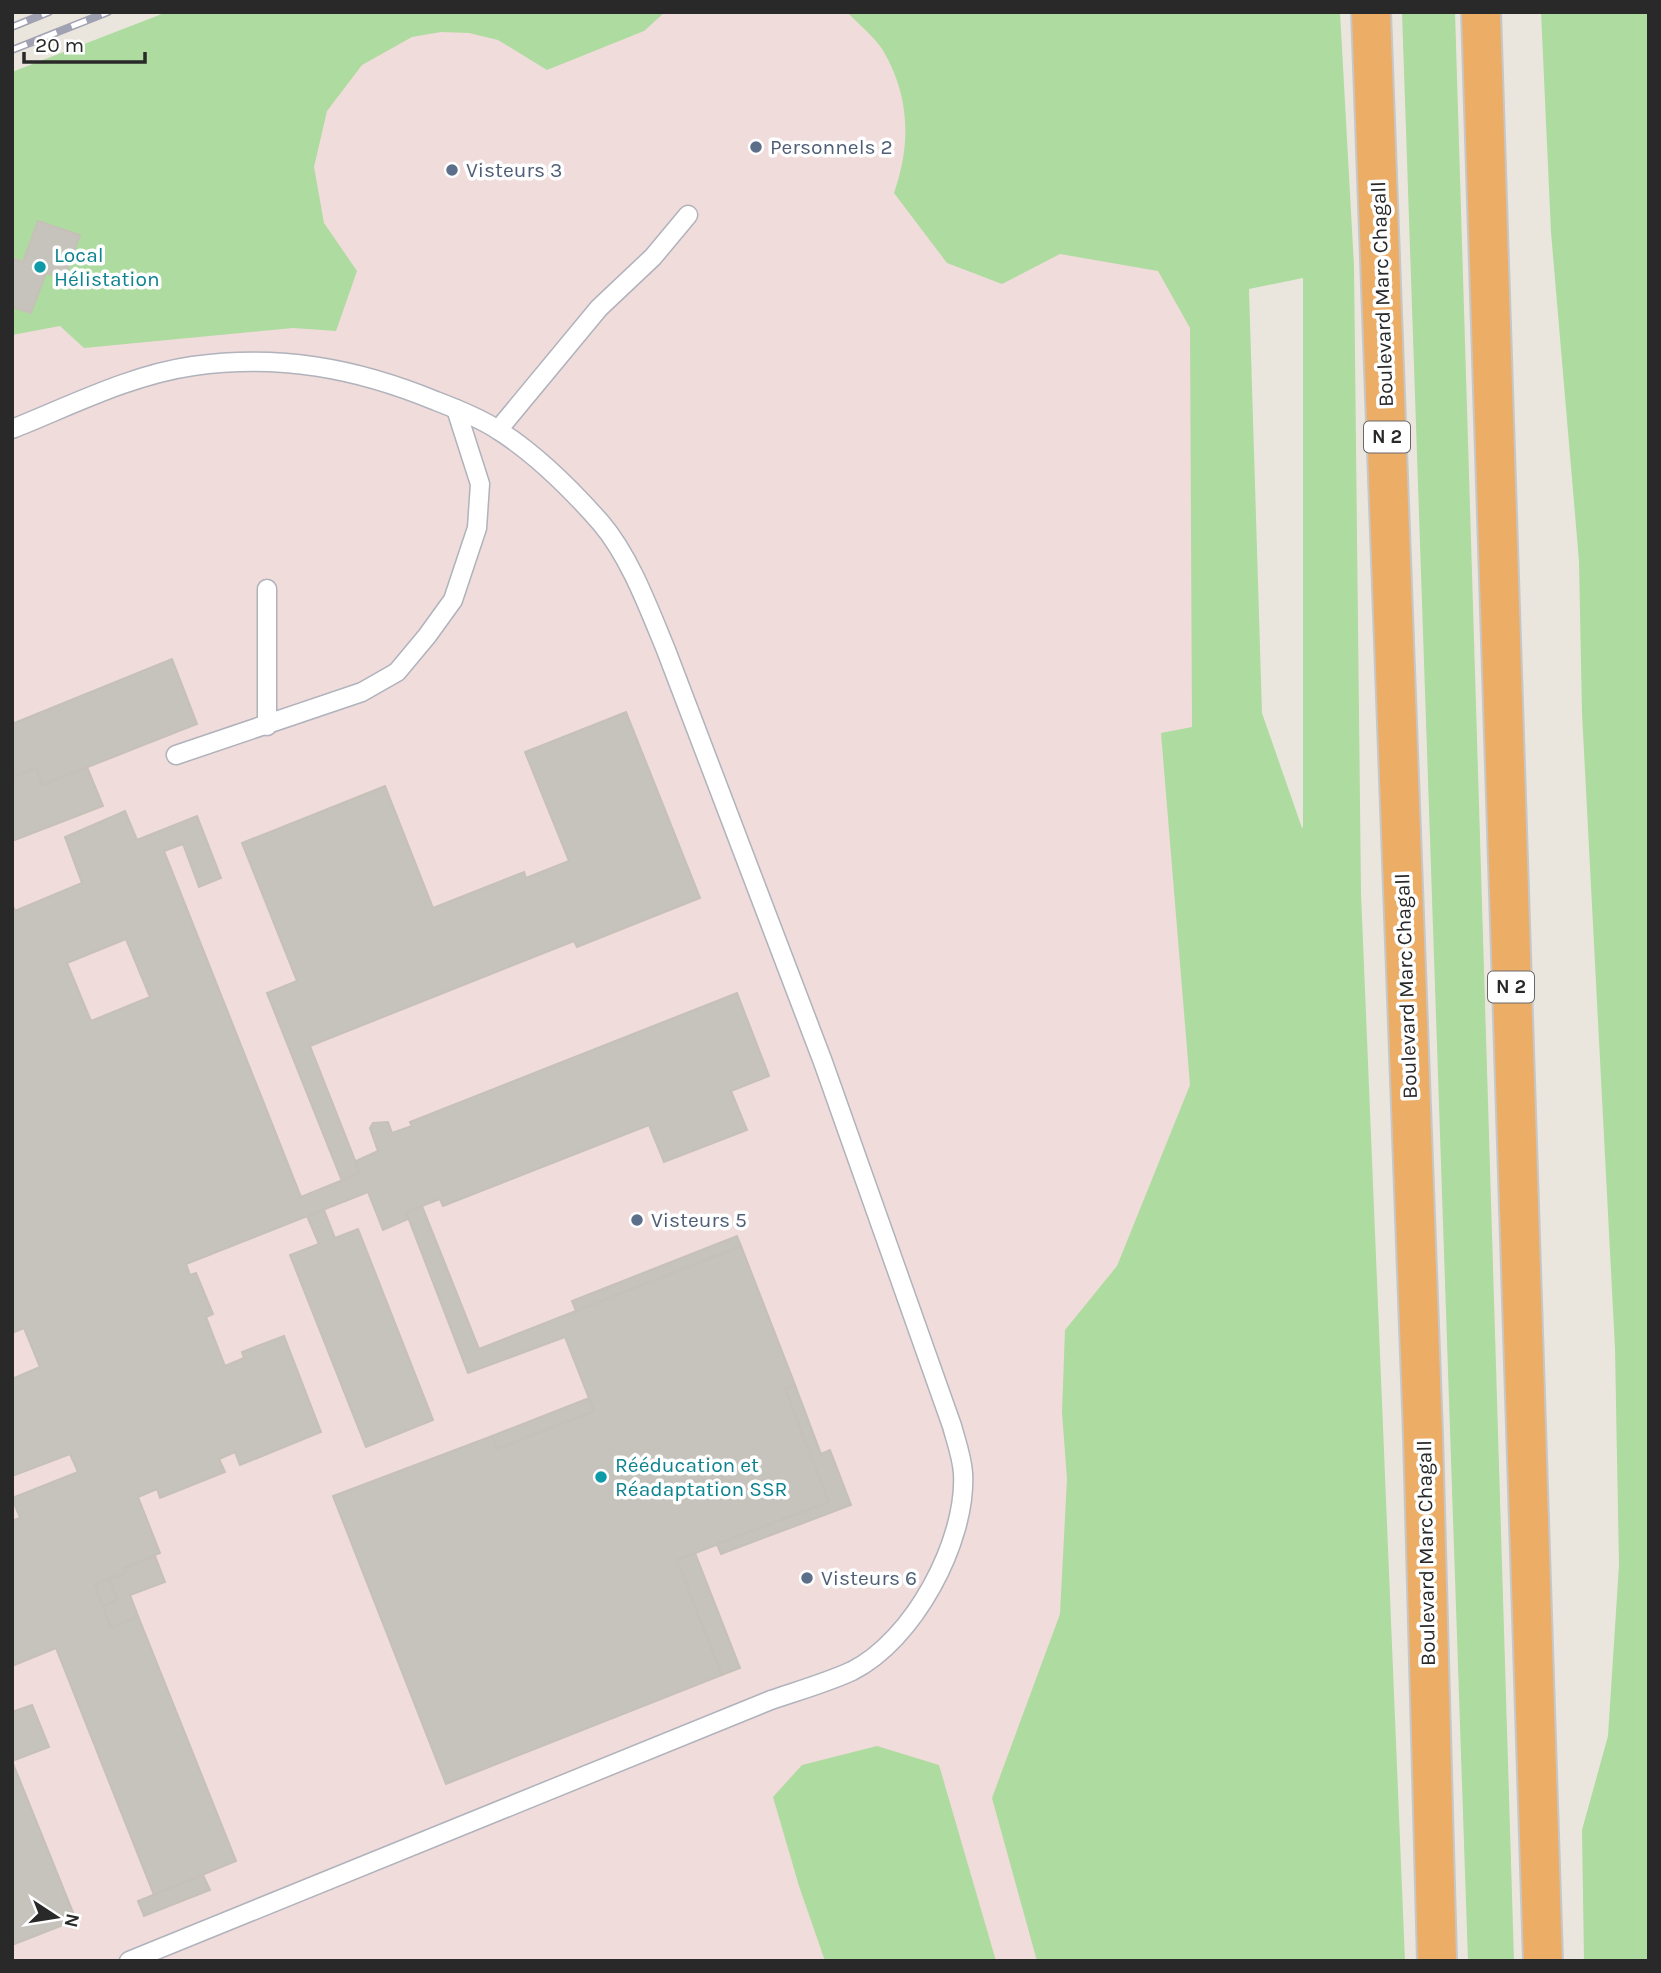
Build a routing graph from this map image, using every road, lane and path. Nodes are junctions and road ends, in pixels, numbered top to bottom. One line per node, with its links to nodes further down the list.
1 (1371, 12): 11 (highway, Boulevard Marc Chagall / N 2)
2 (1481, 12): 12 (highway, N 2)
3 (688, 215): 6 (lane)
4 (456, 409): 5 (lane); 6 (lane); 8 (lane)
5 (12, 429)
6 (499, 430): 10 (lane)
7 (267, 589): 8 (lane)
8 (267, 726): 9 (lane)
9 (176, 755)
10 (130, 1961)
11 (1437, 1961)
12 (1543, 1961)

